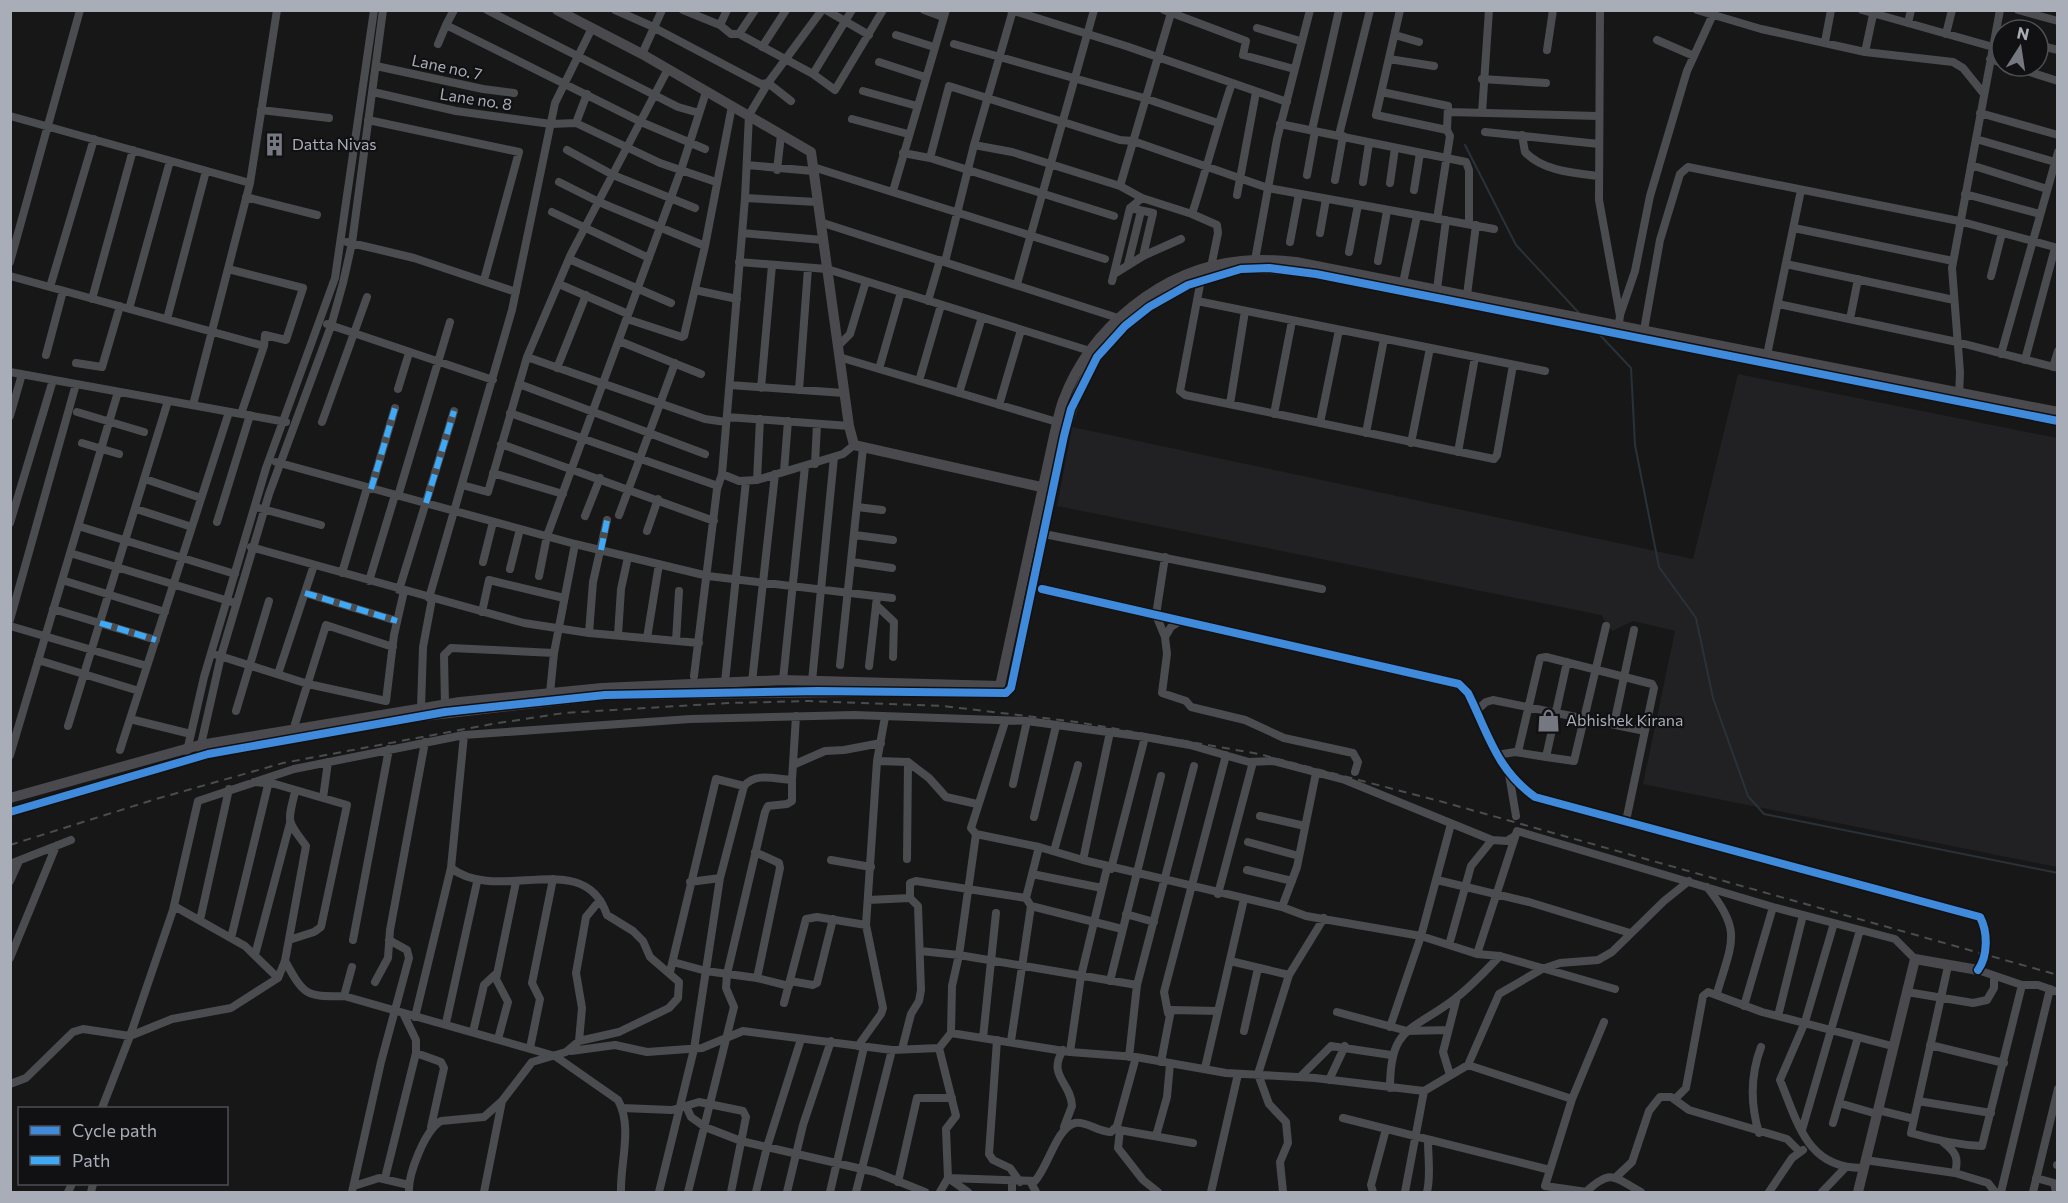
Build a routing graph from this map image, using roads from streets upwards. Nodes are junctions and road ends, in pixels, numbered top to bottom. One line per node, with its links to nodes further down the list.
1 (80, 10): 118 (street)
2 (277, 10): 101 (street)
3 (374, 10): 47 (street)
4 (383, 10): 47 (street)
5 (454, 10): 43 (street)
6 (487, 10): 68 (street)
7 (557, 10): 44 (street)
8 (615, 10): 45 (street)
9 (662, 10): 45 (street)
10 (682, 10): 37 (street)
11 (727, 10): 42 (street)
12 (754, 10): 48 (street)
13 (786, 10): 61 (street)
14 (822, 10): 72 (street)
15 (826, 10): 39 (street)
16 (852, 10): 39 (street)
17 (883, 10): 49 (street)
18 (924, 10): 38 (street)
19 (1094, 10): 50 (street)
20 (1339, 10): 119 (street)
21 (1370, 10): 124 (street)
22 (1400, 10): 53 (street)
23 (1489, 10): 81 (street)
24 (1553, 10): 63 (street)
25 (1600, 10): 108 (street)
26 (1697, 10): 36 (street)
27 (1831, 10): 57 (street)
28 (1862, 10): 35 (street)
29 (1911, 10): 41 (street)
30 (1952, 10): 51 (street)
31 (2018, 10): 40 (street)
32 (1012, 11): 50 (street); 66 (street)
33 (1308, 11): 55 (street)
34 (1167, 12): 69 (street); 77 (street)
35 (1873, 12): 41 (street); 64 (street)
36 (1713, 13): 57 (street); 67 (street)
37 (699, 14): 42 (street)
38 (944, 14): 62 (street)
39 (846, 21): 49 (street); 78 (street)
40 (2058, 21)
41 (1908, 23): 51 (street)
42 (720, 25): 48 (street)
43 (446, 26): 58 (street); 82 (street)
44 (592, 28): 65 (street); 68 (street)
45 (654, 28): 65 (street); 83 (street)
46 (1257, 28): 55 (street)
47 (376, 29): 74 (street); 208 (street)
48 (739, 34): 61 (street)
49 (869, 34): 78 (street)
50 (1087, 34): 69 (street); 80 (street)
51 (1946, 34): 60 (street)
52 (896, 35): 62 (street)
53 (1395, 35): 56 (street); 70 (street)
54 (1657, 40): 67 (street)
55 (1300, 41): 77 (street)
56 (1419, 42)
57 (1825, 42): 64 (street)
58 (438, 44)
59 (954, 44): 66 (street)
60 (1990, 46)
61 (762, 47): 72 (street)
62 (934, 47): 79 (street)
63 (1547, 50)
64 (1865, 52): 93 (street)
65 (642, 54): 76 (street)
66 (1000, 56): 80 (street); 95 (street)
67 (1694, 56): 271 (street)
68 (578, 57): 82 (street); 94 (street)
69 (1159, 57): 84 (street); 96 (street)
70 (1389, 58): 75 (street); 90 (street)
71 (1990, 59): 93 (street)
72 (785, 60): 78 (street); 83 (street)
73 (879, 62): 79 (street)
74 (376, 66): 87 (street); 91 (street, Lane no. 7)
75 (1434, 66)
76 (668, 69): 88 (street); 94 (street)
77 (1294, 69): 98 (street)
78 (813, 74)
79 (925, 77): 100 (street)
80 (1075, 77): 96 (street); 113 (street)
81 (1482, 79): 85 (street); 104 (street)
82 (565, 83): 92 (street); 116 (street)
83 (768, 83): 97 (street); 106 (street)
84 (1232, 83): 89 (street); 115 (street)
85 (1546, 83)
86 (863, 91): 100 (street)
87 (373, 92): 111 (street); 116 (street, Lane no. 8)
88 (706, 92): 99 (street); 103 (street)
89 (1256, 92): 98 (street); 158 (street)
90 (1382, 92): 102 (street); 120 (street)
91 (514, 93)
92 (587, 94): 112 (street); 114 (street)
93 (1984, 94): 105 (street)
94 (655, 96): 103 (street); 112 (street)
95 (987, 98): 113 (street); 133 (street); 142 (street)
96 (1144, 98): 115 (street); 129 (street)
97 (791, 101)
98 (1287, 102): 117 (street)
99 (732, 106): 106 (street); 161 (street)
100 (917, 106): 122 (street)
101 (261, 110): 109 (street); 163 (street)
102 (1448, 111): 104 (street); 120 (street)
103 (699, 112): 130 (street)
104 (1482, 113): 108 (street)
105 (1980, 113): 126 (street); 128 (street)
106 (749, 115): 123 (street); 146 (street)
107 (10, 116): 118 (street)
108 (1599, 116): 132 (street)
109 (329, 118)
110 (852, 119): 122 (street)
111 (368, 120): 211 (street); 235 (street)
112 (641, 122): 130 (street); 134 (street)
113 (1062, 122): 129 (street); 147 (street)
114 (576, 123): 116 (street, Lane no. 8); 134 (street)
115 (1218, 123): 149 (street)
116 (551, 124): 245 (street)
117 (1280, 124): 119 (street); 166 (street)
118 (48, 126): 127 (street); 223 (street)
119 (1313, 130): 124 (street); 156 (street)
120 (1447, 130): 143 (street)
121 (1485, 132): 125 (street)
122 (908, 134): 140 (street)
123 (781, 135): 150 (street); 152 (street)
124 (1341, 135): 131 (street); 159 (street)
125 (1522, 135): 132 (street); 157 (street)
126 (2058, 135)
127 (94, 139): 137 (street); 240 (street)
128 (1976, 139): 145 (street); 148 (street)
129 (1133, 141): 149 (street); 165 (street)
130 (688, 142): 136 (street); 151 (street)
131 (1369, 143): 135 (street); 162 (street)
132 (1599, 144): 157 (street)
133 (974, 145): 147 (street); 153 (street)
134 (627, 148): 151 (street); 155 (street)
135 (1395, 148): 141 (street); 164 (street)
136 (705, 149)
137 (133, 150): 144 (street); 250 (street)
138 (567, 150): 155 (street)
139 (2058, 152): 145 (street)
140 (903, 153): 142 (street); 170 (street)
141 (1420, 153): 143 (street); 168 (street)
142 (930, 158): 153 (street)
143 (1447, 158): 194 (street); 197 (street)
144 (170, 160): 154 (street); 259 (street)
145 (2055, 162): 167 (street)
146 (747, 165): 152 (street); 176 (street)
147 (1049, 165): 165 (street); 173 (street)
148 (1971, 165): 167 (street); 172 (street)
149 (1208, 168): 158 (street); 189 (street)
150 (813, 169): 152 (street); 170 (street); 181 (street)
151 (681, 170): 161 (street); 179 (street)
152 (777, 170)
153 (968, 170): 173 (street); 188 (street)
154 (206, 171): 163 (street); 264 (street)
155 (613, 175): 179 (street); 180 (street)
156 (1307, 175)
157 (1598, 176): 271 (street)
158 (1240, 180): 166 (street); 174 (street)
159 (1335, 180)
160 (559, 182): 180 (street)
161 (716, 182): 212 (street)
162 (1363, 182)
163 (249, 183): 175 (street)
164 (1390, 183)
165 (1120, 186): 177 (street)
166 (1268, 188): 171 (street); 219 (street)
167 (2047, 189): 190 (street)
168 (1414, 190)
169 (1802, 190): 195 (street); 199 (street); 274 (street)
170 (893, 191): 188 (street)
171 (1299, 194): 178 (street); 209 (street)
172 (1965, 194): 190 (street); 195 (street)
173 (1041, 195): 192 (street); 205 (street)
174 (1237, 195)
175 (246, 197): 191 (street); 229 (street)
176 (745, 198): 181 (street); 202 (street)
177 (1142, 198): 184 (street); 189 (street)
178 (1326, 199): 182 (street); 203 (street)
179 (669, 200): 183 (street); 198 (street)
180 (599, 202): 198 (street); 200 (street)
181 (817, 202): 196 (street)
182 (1358, 205): 186 (street); 214 (street)
183 (695, 208)
184 (1130, 208): 185 (street); 225 (street)
185 (1141, 211): 215 (street); 225 (street)
186 (1387, 211): 193 (street); 221 (street)
187 (552, 213): 200 (street)
188 (958, 213): 205 (street); 220 (street)
189 (1192, 214): 231 (street)
190 (2040, 214): 210 (street)
191 (317, 215)
192 (1114, 216)
193 (1417, 216): 194 (street); 237 (street)
194 (1442, 220): 197 (street); 243 (street)
195 (1959, 221): 204 (street); 222 (street)
196 (820, 222): 207 (street); 220 (street)
197 (1472, 225): 201 (street); 247 (street)
198 (659, 228): 212 (street); 216 (street)
199 (1794, 228): 222 (street); 226 (street)
200 (585, 229): 216 (street); 217 (street)
201 (1494, 229)
202 (742, 233): 207 (street); 224 (street)
203 (1320, 233)
204 (2002, 233): 210 (street); 233 (street)
205 (1032, 236): 218 (street); 239 (street)
206 (1181, 239): 215 (street)
207 (823, 240): 230 (street)
208 (342, 241): 211 (street); 267 (street)
209 (1290, 242)
210 (2032, 242): 213 (street); 286 (street)
211 (351, 243): 235 (street); 270 (street)
212 (705, 246): 242 (street)
213 (2056, 248): 291 (street)
214 (1349, 252)
215 (1143, 256): 225 (street)
216 (649, 258): 241 (street)
217 (569, 259): 238 (street); 241 (street)
218 (1105, 259)
219 (1255, 260): 231 (street); 237 (street)
220 (942, 261): 239 (street); 253 (street)
221 (1378, 261)
222 (1953, 261): 252 (street)
223 (10, 262)
224 (739, 262): 227 (street); 251 (street)
225 (1128, 264)
226 (1786, 264): 234 (street); 256 (street)
227 (772, 265): 228 (street); 311 (street)
228 (808, 267): 230 (street); 313 (street)
229 (228, 269): 275 (street); 280 (street)
230 (827, 269): 236 (street); 282 (street)
231 (1205, 272): 254 (street); 263 (street); 269 (street); 299 (street)
232 (10, 276): 240 (street)
233 (1991, 276)
234 (1858, 279): 252 (street); 265 (street)
235 (484, 280): 245 (street)
236 (866, 281): 246 (street); 282 (street)
237 (1403, 283): 243 (street)
238 (559, 284): 248 (street); 289 (street)
239 (1017, 284): 263 (street)
240 (50, 287): 244 (street)
241 (637, 289): 255 (street); 261 (street)
242 (695, 290): 251 (street); 261 (street)
243 (1437, 290): 247 (street)
244 (63, 291): 250 (street); 287 (street)
245 (516, 292): 305 (street)
246 (901, 292): 253 (street); 298 (street)
247 (1467, 295): 269 (street)
248 (586, 296): 261 (street); 296 (street)
249 (367, 297): 276 (street)
250 (92, 299): 258 (street)
251 (737, 299): 310 (street)
252 (1954, 300): 279 (street)
253 (928, 301): 257 (street)
254 (1197, 302): 260 (street); 320 (street)
255 (671, 303)
256 (1778, 304): 265 (street); 288 (street)
257 (941, 305): 262 (street); 306 (street)
258 (120, 306): 259 (street); 293 (street)
259 (129, 309): 264 (street)
260 (1245, 311): 266 (street); 320 (street)
261 (628, 316): 278 (street)
262 (982, 317): 272 (street); 316 (street)
263 (1118, 318): 283 (street)
264 (167, 319): 275 (street)
265 (1850, 319): 279 (street)
266 (1292, 321): 273 (street); 330 (street)
267 (321, 322): 270 (street); 338 (street)
268 (450, 322): 292 (street)
269 (1578, 322): 271 (street)
270 (331, 326): 276 (street); 342 (street)
271 (1616, 326): 274 (street); 317 (street)
272 (1021, 330): 283 (street); 322 (street)
273 (1339, 330): 277 (street); 341 (street)
274 (1644, 330): 288 (street)
275 (211, 332): 280 (street); 321 (street)
276 (353, 334): 285 (street); 339 (street)
277 (1384, 339): 281 (street); 347 (street)
278 (619, 341): 294 (street); 309 (street)
279 (1958, 342): 286 (street); 317 (street)
280 (264, 346): 331 (street)
281 (1430, 348): 290 (street); 350 (street)
282 (838, 351): 298 (street); 315 (street)
283 (1090, 351): 299 (street)
284 (2058, 351): 297 (street)
285 (409, 353): 292 (street); 312 (street)
286 (2001, 354): 291 (street)
287 (46, 355)
288 (1767, 355): 317 (street)
289 (527, 357): 296 (street); 308 (street)
290 (1475, 357): 295 (street); 354 (street)
291 (2025, 360): 297 (street)
292 (438, 362): 305 (street); 378 (street)
293 (76, 363)
294 (675, 363): 303 (street); 319 (street)
295 (1513, 365): 300 (street); 354 (street)
296 (557, 368): 309 (street)
297 (2055, 368)
298 (879, 369): 306 (street)
299 (1084, 371): 340 (street); 376 (street)
300 (1545, 371)
301 (10, 372): 302 (street)
302 (22, 374): 304 (street); 332 (street)
303 (701, 374)
304 (53, 380): 307 (street); 394 (street)
305 (493, 380): 372 (street)
306 (919, 381): 316 (street)
307 (76, 384): 314 (street); 450 (street)
308 (519, 384): 327 (street); 329 (street)
309 (604, 384): 319 (street); 327 (street)
310 (730, 385): 311 (street); 334 (street)
311 (761, 387): 313 (street)
312 (398, 389)
313 (799, 390): 315 (street)
314 (118, 392): 318 (street); 337 (street)
315 (844, 393): 344 (street)
316 (959, 393): 322 (street)
317 (1959, 397): 328 (street); 336 (street)
318 (168, 401): 321 (street); 369 (street)
319 (661, 404): 334 (street); 346 (street)
320 (1230, 404): 330 (street)
321 (193, 405): 326 (street)
322 (999, 405): 340 (street)
323 (395, 408): 374 (street)
324 (454, 411): 381 (street)
325 (77, 412): 337 (street)
326 (229, 412): 331 (street); 379 (street)
327 (593, 412): 346 (street); 348 (street)
328 (2058, 412)
329 (510, 413): 348 (street); 351 (street)
330 (1274, 414): 341 (street)
331 (245, 415): 338 (street); 392 (street)
332 (10, 416)
333 (760, 419): 334 (street); 335 (street); 370 (street)
334 (727, 420): 366 (street)
335 (788, 421): 343 (street); 364 (street)
336 (2058, 421)
337 (110, 422): 345 (street); 353 (street)
338 (283, 422): 342 (street); 358 (street)
339 (322, 422)
340 (1057, 423): 376 (street)
341 (1320, 423): 347 (street)
342 (293, 424): 360 (street)
343 (818, 424): 344 (street); 361 (street)
344 (849, 426): 352 (street)
345 (144, 432)
346 (651, 433): 355 (street); 359 (street)
347 (1366, 433): 350 (street)
348 (583, 440): 359 (street); 363 (street)
349 (82, 443): 353 (street)
350 (1411, 443): 354 (street)
351 (501, 444): 363 (street); 365 (street)
352 (859, 447): 357 (street); 376 (street); 383 (street)
353 (101, 449): 356 (street); 396 (street)
354 (1458, 452)
355 (705, 453)
356 (119, 454)
357 (834, 457): 361 (street); 434 (street)
358 (270, 459): 360 (street); 382 (street)
359 (641, 460): 373 (street); 375 (street)
360 (279, 463): 374 (street); 385 (street)
361 (815, 464): 362 (street)
362 (805, 466): 364 (street); 430 (street)
363 (572, 468): 368 (street); 377 (street)
364 (784, 471): 367 (street)
365 (493, 473): 372 (street); 377 (street)
366 (722, 474): 371 (street); 373 (street)
367 (775, 474): 370 (street); 428 (street)
368 (600, 478): 375 (street); 389 (street)
369 (145, 479): 379 (street); 384 (street)
370 (757, 480): 371 (street)
371 (746, 481): 424 (street)
372 (462, 485): 387 (street)
373 (718, 486): 391 (street)
374 (369, 488): 378 (street); 420 (street)
375 (630, 489): 380 (street); 388 (street)
376 (1048, 489): 400 (street); 427 (street)
377 (563, 494): 402 (street)
378 (397, 495): 381 (street); 426 (street)
379 (201, 498): 397 (street)
380 (658, 499): 391 (street); 399 (street)
381 (426, 504): 387 (street); 433 (street)
382 (255, 507): 385 (street); 405 (street)
383 (857, 507): 386 (street); 401 (street)
384 (136, 509): 397 (street); 403 (street)
385 (264, 509): 395 (street); 407 (street)
386 (882, 510)
387 (454, 511): 393 (street); 439 (street)
388 (619, 515)
389 (585, 516)
390 (607, 520): 408 (street)
391 (714, 521): 423 (street)
392 (218, 522)
393 (493, 522): 398 (street); 413 (street)
394 (10, 524)
395 (321, 525)
396 (78, 526): 403 (street); 409 (street)
397 (192, 527): 410 (street)
398 (520, 529): 402 (street); 419 (street)
399 (646, 531)
400 (1044, 534): 412 (street); 431 (street)
401 (855, 535): 404 (street); 414 (street)
402 (547, 536): 406 (street); 422 (street)
403 (126, 540): 410 (street); 417 (street)
404 (892, 540)
405 (243, 544): 407 (street); 421 (street)
406 (575, 544): 408 (street); 440 (street)
407 (253, 547): 416 (street); 445 (street)
408 (601, 550): 411 (street); 458 (street)
409 (70, 553): 417 (street); 425 (street)
410 (182, 557): 421 (street); 429 (street)
411 (628, 557): 415 (street); 459 (street)
412 (1165, 557): 432 (street); 449 (street)
413 (483, 562)
414 (852, 562): 418 (street); 437 (street)
415 (659, 564): 423 (street); 462 (street)
416 (314, 565): 420 (street); 436 (street)
417 (118, 567): 429 (street); 438 (street)
418 (892, 568)
419 (510, 569)
420 (342, 573): 426 (street)
421 (235, 574): 442 (street)
422 (539, 576)
423 (708, 576): 424 (street); 465 (street)
424 (735, 579): 428 (street); 485 (street)
425 (62, 580): 438 (street); 446 (street)
426 (369, 581): 433 (street)
427 (1021, 582): 431 (street); 488 (street)
428 (764, 583): 430 (street); 486 (street)
429 (174, 584): 442 (street); 447 (street)
430 (791, 586): 434 (street); 483 (street)
431 (1036, 587): 449 (street); 488 (street)
432 (1322, 589)
433 (402, 590): 439 (street); 452 (street)
434 (820, 590): 437 (street); 484 (street)
435 (679, 591): 464 (street)
436 (305, 593): 452 (street); 480 (street)
437 (849, 593): 444 (street); 475 (street)
438 (109, 594): 447 (street); 453 (street)
439 (431, 598): 448 (street); 494 (street)
440 (564, 598): 448 (street); 456 (street)
441 (892, 598): 444 (street)
442 (227, 601): 445 (street); 468 (street)
443 (269, 601): 474 (street)
444 (877, 601): 471 (street); 477 (street)
445 (237, 604): 470 (street)
446 (53, 609): 453 (street); 460 (street)
447 (165, 612): 463 (street)
448 (482, 612): 456 (street)
449 (1156, 615): 451 (street); 461 (street)
450 (10, 620)
451 (1182, 620): 461 (street); 495 (street)
452 (397, 621): 466 (street)
453 (100, 622): 463 (street); 467 (street)
454 (10, 626): 460 (street)
455 (1606, 626): 478 (street)
456 (558, 628): 458 (street); 469 (street)
457 (1634, 630): 482 (street)
458 (589, 633): 459 (street)
459 (618, 635): 462 (street)
460 (45, 636): 467 (street); 472 (street)
461 (1165, 637): 537 (street)
462 (647, 638): 464 (street)
463 (156, 640): 476 (street)
464 (676, 641): 465 (street)
465 (699, 644): 481 (street)
466 (393, 647): 487 (street); 491 (street)
467 (92, 650): 476 (street); 479 (street)
468 (211, 653): 470 (street); 511 (street)
469 (554, 653): 490 (street); 492 (street)
470 (222, 656): 474 (street); 516 (street)
471 (893, 657)
472 (38, 660): 479 (street); 521 (street)
473 (1568, 662): 478 (street); 493 (street); 497 (street)
474 (249, 665): 480 (street); 496 (street)
475 (840, 665)
476 (147, 666): 489 (street)
477 (868, 666)
478 (1595, 669): 482 (street); 501 (street)
479 (84, 674): 489 (street); 507 (street)
480 (278, 674): 487 (street)
481 (694, 676)
482 (1625, 677): 506 (street); 509 (street)
483 (783, 680): 484 (street); 486 (street)
484 (812, 681): 488 (street)
485 (725, 682): 486 (street); 490 (street)
486 (752, 682)
487 (308, 684): 491 (street); 505 (street)
488 (1004, 688): 524 (street)
489 (139, 691): 502 (street)
490 (550, 693): 492 (street)
491 (386, 701): 498 (street)
492 (445, 705): 494 (street)
493 (1528, 707): 495 (street); 497 (street); 520 (street)
494 (421, 708): 498 (street)
495 (1477, 710): 523 (street)
496 (236, 711)
497 (1556, 712): 501 (street); 525 (street)
498 (390, 715): 516 (street)
499 (796, 716): 500 (street); 512 (street); 531 (street)
500 (885, 717): 504 (street); 515 (street)
501 (1584, 717): 506 (street); 525 (street)
502 (130, 719): 511 (street); 519 (street)
503 (1027, 721): 504 (street); 508 (street); 540 (street)
504 (1005, 722): 547 (street)
505 (295, 724)
506 (1614, 724): 509 (street)
507 (68, 726)
508 (1056, 726): 510 (street); 551 (street)
509 (1645, 730): 552 (street)
510 (1110, 732): 513 (street); 568 (street)
511 (190, 734): 517 (street)
512 (464, 735): 514 (street); 571 (street)
513 (1145, 737): 522 (street); 572 (street)
514 (425, 742): 518 (street); 619 (street)
515 (881, 743): 527 (street); 531 (street)
516 (200, 745): 517 (street); 524 (street)
517 (188, 748): 526 (street); 545 (street)
518 (389, 749): 528 (street); 618 (street)
519 (120, 750)
520 (1518, 752): 523 (street); 525 (street)
521 (10, 755)
522 (1226, 755): 530 (street); 587 (street)
523 (1497, 755): 535 (street)
524 (199, 757): 526 (street)
525 (1546, 757)
526 (186, 761): 548 (street)
527 (877, 761): 529 (street); 570 (street)
528 (328, 762): 539 (street); 546 (street)
529 (908, 762): 547 (street); 566 (street)
530 (1253, 762): 534 (street); 591 (street)
531 (793, 765): 538 (street)
532 (1077, 765): 563 (street)
533 (1194, 766): 580 (street)
534 (1316, 773): 537 (street); 555 (street)
535 (1509, 774): 550 (street); 552 (street)
536 (1161, 776): 575 (street)
537 (1354, 778): 554 (street)
538 (792, 780): 542 (street); 564 (street)
539 (250, 782): 541 (street); 543 (street)
540 (1013, 784)
541 (268, 785): 544 (street); 616 (street)
542 (744, 786): 576 (street); 585 (street)
543 (230, 789): 598 (street); 607 (street)
544 (295, 792): 546 (street); 553 (street)
545 (10, 798)
546 (323, 798): 617 (street)
547 (977, 804): 556 (street)
548 (10, 812)
549 (1260, 816): 555 (street)
550 (1516, 816)
551 (1034, 817)
552 (1626, 821): 637 (street)
553 (290, 824): 617 (street); 623 (street)
554 (1451, 824): 559 (street); 578 (street)
555 (1305, 826): 565 (street)
556 (976, 834): 562 (street); 588 (street)
557 (1515, 836): 559 (street); 582 (street); 592 (street)
558 (71, 840): 561 (street)
559 (1492, 840): 590 (street)
560 (1248, 842): 565 (street)
561 (56, 846): 569 (street); 626 (street)
562 (1039, 848): 563 (street); 574 (street)
563 (1054, 850): 568 (street)
564 (755, 852): 641 (street); 645 (street)
565 (1299, 856): 581 (street)
566 (907, 859)
567 (831, 860): 570 (street)
568 (1083, 861): 572 (street)
569 (15, 863): 579 (street)
570 (871, 867): 597 (street)
571 (451, 868): 583 (street); 666 (street)
572 (1109, 868): 575 (street); 589 (street)
573 (1247, 870): 581 (street)
574 (1032, 874): 589 (street); 594 (street)
575 (1135, 874): 580 (street); 603 (street)
576 (720, 878): 585 (street); 638 (street)
577 (553, 879): 584 (street); 596 (street); 692 (street)
578 (1437, 880): 590 (street); 615 (street)
579 (10, 881)
580 (1164, 881): 587 (street); 609 (street)
581 (1292, 881): 600 (street)
582 (1689, 881): 586 (street); 614 (street)
583 (477, 882): 584 (street); 669 (street)
584 (516, 882): 640 (street)
585 (690, 882): 630 (street)
586 (1706, 886): 601 (street); 655 (street)
587 (1190, 887): 591 (street); 663 (street)
588 (968, 888): 593 (street); 594 (street); 624 (street)
589 (1102, 888): 608 (street)
590 (1465, 888): 592 (street); 620 (street)
591 (1218, 894): 595 (street)
592 (1496, 896): 614 (street); 622 (street)
593 (910, 898): 597 (street); 621 (street)
594 (1026, 898): 599 (street)
595 (1244, 899): 600 (street); 629 (street)
596 (600, 900): 639 (street); 684 (street)
597 (868, 900): 611 (street)
598 (174, 906): 607 (street); 677 (street)
599 (1031, 906): 608 (street); 634 (street)
600 (1282, 907): 605 (street)
601 (1773, 907): 604 (street); 660 (street)
602 (996, 914): 631 (street)
603 (1126, 914): 609 (street); 612 (street)
604 (1803, 915): 610 (street); 665 (street)
605 (1324, 918): 615 (street); 642 (street)
606 (833, 919): 611 (street); 649 (street); 649 (street)
607 (200, 921): 616 (street)
608 (1094, 921): 612 (street); 643 (street)
609 (1154, 922): 650 (street)
610 (1833, 923): 613 (street); 668 (street)
611 (866, 925): 688 (street)
612 (1122, 929): 647 (street)
613 (1860, 930): 627 (street); 672 (street)
614 (1630, 933): 636 (street)
615 (1421, 936): 620 (street); 670 (street)
616 (231, 938): 623 (street)
617 (289, 940): 628 (street)
618 (353, 940)
619 (389, 940): 648 (street); 664 (street)
620 (1449, 945): 622 (street)
621 (920, 951): 624 (street); 695 (street)
622 (1477, 954): 625 (street)
623 (255, 955): 644 (street)
624 (959, 955): 631 (street); 676 (street)
625 (1500, 956): 636 (street); 657 (street)
626 (10, 958)
627 (1915, 959): 632 (street); 654 (street)
628 (285, 961): 644 (street); 656 (street)
629 (1230, 961): 635 (street); 661 (street)
630 (672, 962): 638 (street); 639 (street)
631 (990, 962): 634 (street); 680 (street)
632 (1948, 966): 637 (street); 658 (street)
633 (352, 967): 656 (street)
634 (1021, 967): 643 (street); 686 (street)
635 (1258, 968): 642 (street); 673 (street)
636 (1542, 969): 652 (street); 706 (street)
637 (1978, 970): 646 (street)
638 (706, 971): 641 (street); 693 (street)
639 (670, 972): 684 (street)
640 (497, 973): 675 (street); 681 (street)
641 (727, 974): 645 (street); 678 (street)
642 (1289, 975): 709 (street)
643 (1081, 976): 647 (street); 697 (street)
644 (278, 978): 677 (street)
645 (758, 978): 649 (street)
646 (1994, 978): 651 (street); 658 (street)
647 (1110, 981): 650 (street)
648 (375, 982)
649 (789, 984): 659 (street)
650 (1137, 985): 702 (street)
651 (2022, 985): 653 (street); 704 (street)
652 (1614, 989)
653 (2054, 991): 790 (street)
654 (1907, 992): 658 (street); 690 (street)
655 (1717, 993): 660 (street); 719 (street)
656 (344, 996): 664 (street)
657 (1457, 997): 671 (street); 674 (street)
658 (1940, 998): 687 (street)
659 (784, 1003)
660 (1744, 1006): 665 (street)
661 (1218, 1011): 663 (street); 707 (street)
662 (1337, 1012): 670 (street)
663 (1168, 1013): 703 (street)
664 (400, 1014): 666 (street); 699 (street); 762 (street)
665 (1778, 1016): 668 (street)
666 (415, 1017): 669 (street)
667 (1604, 1022): 718 (street)
668 (1805, 1022): 672 (street); 737 (street)
669 (446, 1023): 675 (street)
670 (1390, 1027): 674 (street)
671 (1448, 1030): 674 (street); 710 (street)
672 (1831, 1030): 679 (street); 737 (street)
673 (1244, 1031)
674 (1407, 1031): 700 (street)
675 (473, 1032): 681 (street)
676 (951, 1034): 680 (street); 694 (street)
677 (130, 1036): 713 (street); 724 (street)
678 (727, 1037): 682 (street); 693 (street); 722 (street)
679 (1858, 1037): 690 (street); 723 (street)
680 (982, 1038): 683 (street)
681 (498, 1039): 692 (street)
682 (801, 1039): 685 (street); 745 (street)
683 (997, 1040): 686 (street); 759 (street)
684 (579, 1041): 698 (street)
685 (831, 1041): 688 (street); 748 (street)
686 (1011, 1041): 697 (street)
687 (1930, 1045): 704 (street); 721 (street)
688 (861, 1046): 696 (street); 750 (street)
689 (1345, 1046): 700 (street); 711 (street); 712 (street)
690 (1892, 1046): 727 (street)
691 (1761, 1047): 738 (street)
692 (530, 1048): 701 (street)
693 (694, 1048): 698 (street); 725 (street)
694 (939, 1048): 695 (street); 717 (street)
695 (902, 1049): 696 (street)
696 (892, 1050): 752 (street)
697 (1066, 1051): 702 (street); 734 (street)
698 (566, 1052): 701 (street)
699 (416, 1053): 733 (street); 755 (street)
700 (1391, 1055): 714 (street)
701 (555, 1056): 720 (street); 726 (street)
702 (1132, 1057): 703 (street); 736 (street)
703 (1161, 1062): 705 (street)
704 (2004, 1062): 728 (street)
705 (1170, 1064): 707 (street); 739 (street)
706 (1468, 1065): 710 (street); 718 (street)
707 (1205, 1068): 708 (street)
708 (1238, 1074): 709 (street); 779 (street)
709 (1258, 1074): 711 (street); 780 (street)
710 (1450, 1075): 716 (street)
711 (1300, 1077): 712 (street)
712 (1329, 1080): 714 (street)
713 (10, 1084)
714 (1390, 1088): 716 (street)
715 (2058, 1089): 758 (street)
716 (1424, 1091): 740 (street)
717 (952, 1098): 756 (street); 761 (street)
718 (1572, 1099): 753 (street)
719 (1675, 1099): 738 (street); 757 (street)
720 (502, 1101): 733 (street); 764 (street)
721 (1918, 1101): 728 (street); 730 (street)
722 (710, 1103): 725 (street); 732 (street); 742 (street)
723 (1839, 1103): 727 (street); 731 (street)
724 (102, 1107)
725 (683, 1107): 726 (street); 732 (street); 766 (street)
726 (622, 1108): 765 (street)
727 (1877, 1112): 730 (street); 749 (street)
728 (1991, 1113): 743 (street)
729 (1343, 1118): 735 (street)
730 (1914, 1119): 743 (street)
731 (1833, 1123)
732 (705, 1127): 742 (street); 767 (street)
733 (431, 1128): 763 (street)
734 (1064, 1128): 736 (street); 760 (street)
735 (1386, 1129): 740 (street); 781 (street)
736 (1117, 1130): 739 (street); 778 (street)
737 (1802, 1130): 746 (street)
738 (1759, 1133): 747 (street)
739 (1156, 1136): 744 (street)
740 (1414, 1137): 741 (street); 782 (street)
741 (1428, 1140): 753 (street); 783 (street)
742 (741, 1141): 745 (street); 768 (street)
743 (1942, 1141): 754 (street)
744 (1193, 1143)
745 (767, 1147): 748 (street); 769 (street)
746 (1810, 1147): 747 (street); 751 (street)
747 (1800, 1152): 786 (street)
748 (797, 1154): 750 (street); 770 (street)
749 (1864, 1164): 751 (street); 754 (street); 788 (street)
750 (838, 1165): 752 (street); 771 (street)
751 (1845, 1168): 787 (street)
752 (861, 1170): 761 (street); 772 (street)
753 (1550, 1170): 784 (street)
754 (1955, 1173): 789 (street)
755 (385, 1178): 762 (street); 763 (street)
756 (948, 1178): 759 (street); 774 (street); 775 (street)
757 (1615, 1178): 784 (street); 785 (street)
758 (2036, 1178): 791 (street); 792 (street)
759 (1016, 1181): 760 (street); 776 (street)
760 (1030, 1181): 777 (street)
761 (898, 1182): 773 (street)
762 (353, 1189)
763 (409, 1189)
764 (484, 1192)
765 (621, 1192)
766 (659, 1192)
767 (688, 1192)
768 (731, 1192)
769 (756, 1192)
770 (787, 1192)
771 (830, 1192)
772 (856, 1192)
773 (925, 1192)
774 (940, 1192)
775 (968, 1192)
776 (1012, 1192)
777 (1036, 1192)
778 (1158, 1192)
779 (1211, 1192)
780 (1282, 1192)
781 (1373, 1192)
782 (1405, 1192)
783 (1427, 1192)
784 (1587, 1192)
785 (1641, 1192)
786 (1768, 1192)
787 (1822, 1192)
788 (1858, 1192)
789 (1995, 1192)
790 (2001, 1192)
791 (2033, 1192)
792 (2056, 1192)

